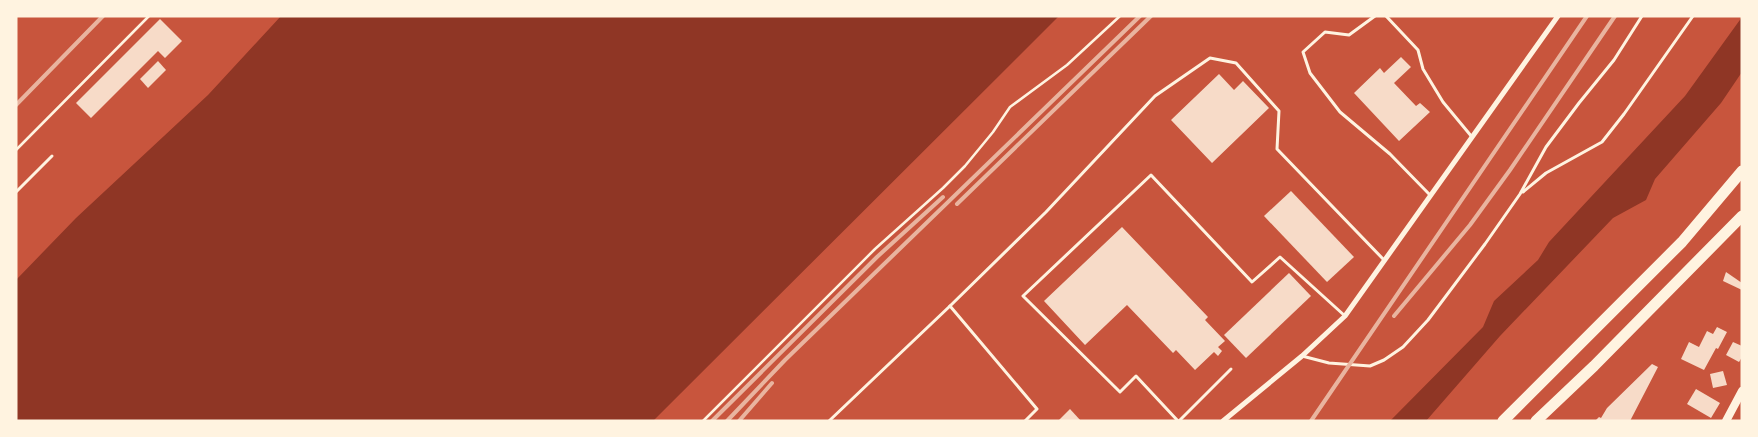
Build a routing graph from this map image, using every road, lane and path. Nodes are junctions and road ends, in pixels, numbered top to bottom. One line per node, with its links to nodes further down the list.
1 (150, 16): 9 (path)
2 (1120, 16): 23 (path)
3 (1375, 16): 14 (lane)
4 (1386, 16): 8 (lane)
5 (1558, 16): 8 (street)
6 (1642, 16): 13 (lane)
7 (1693, 16): 13 (lane)
8 (1472, 136): 14 (street)
9 (16, 150)
10 (52, 156): 12 (lane)
11 (1742, 171): 28 (highway)
12 (16, 192)
13 (1520, 194): 19 (lane)
14 (1430, 195): 16 (street)
15 (1742, 216): 20 (highway)
16 (1384, 260): 17 (lane); 18 (street)
17 (950, 306): 24 (lane); 25 (lane)
18 (1345, 316): 19 (street); 26 (lane)
19 (1302, 356): 27 (street)
20 (1594, 366): 29 (highway); 30 (highway)
21 (1231, 368): 26 (lane)
22 (1742, 391): 31 (street)
23 (703, 421)
24 (828, 421)
25 (1025, 421)
26 (1178, 421)
27 (1223, 421)
28 (1503, 421)
29 (1536, 421)
30 (1543, 421)
31 (1726, 421)

